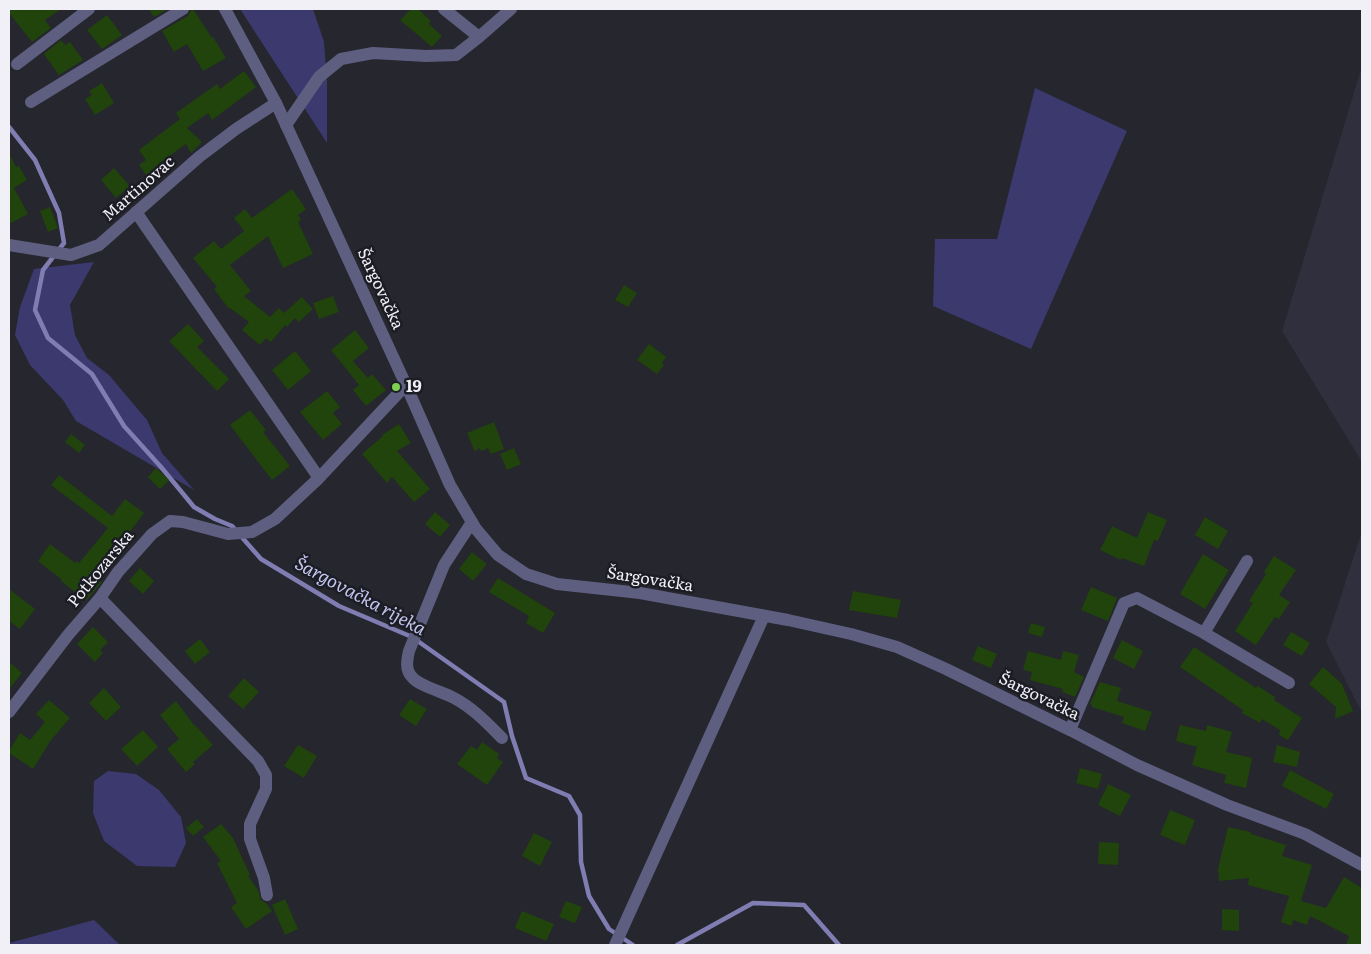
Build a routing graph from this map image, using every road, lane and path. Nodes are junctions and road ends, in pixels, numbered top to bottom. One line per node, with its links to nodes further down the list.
1 (89, 9): 7 (street)
2 (183, 9): 8 (street)
3 (225, 9): 9 (street, Šargovačka)
4 (444, 9): 6 (street)
5 (511, 9): 6 (street)
6 (479, 37): 10 (street)
7 (17, 64)
8 (31, 102)
9 (276, 103): 10 (street, Šargovačka); 11 (street, Martinovac)
10 (286, 126): 13 (street, Šargovačka)
11 (136, 212): 12 (street, Martinovac); 14 (street)
12 (9, 245)
13 (406, 385): 14 (street, Potkozarska); 15 (street, Šargovačka)
14 (319, 478): 17 (street, Potkozarska)
15 (472, 522): 18 (street, Šargovačka); 23 (street)
16 (1247, 561): 19 (street)
17 (100, 598): 21 (street, Potkozarska); 25 (street)
18 (764, 616): 22 (street, Šargovačka); 26 (street)
19 (1204, 633): 20 (street); 22 (street)
20 (1289, 683)
21 (9, 712)
22 (1070, 730): 24 (street, Šargovačka)
23 (502, 738)
24 (1362, 865)
25 (267, 895)
26 (615, 945)

